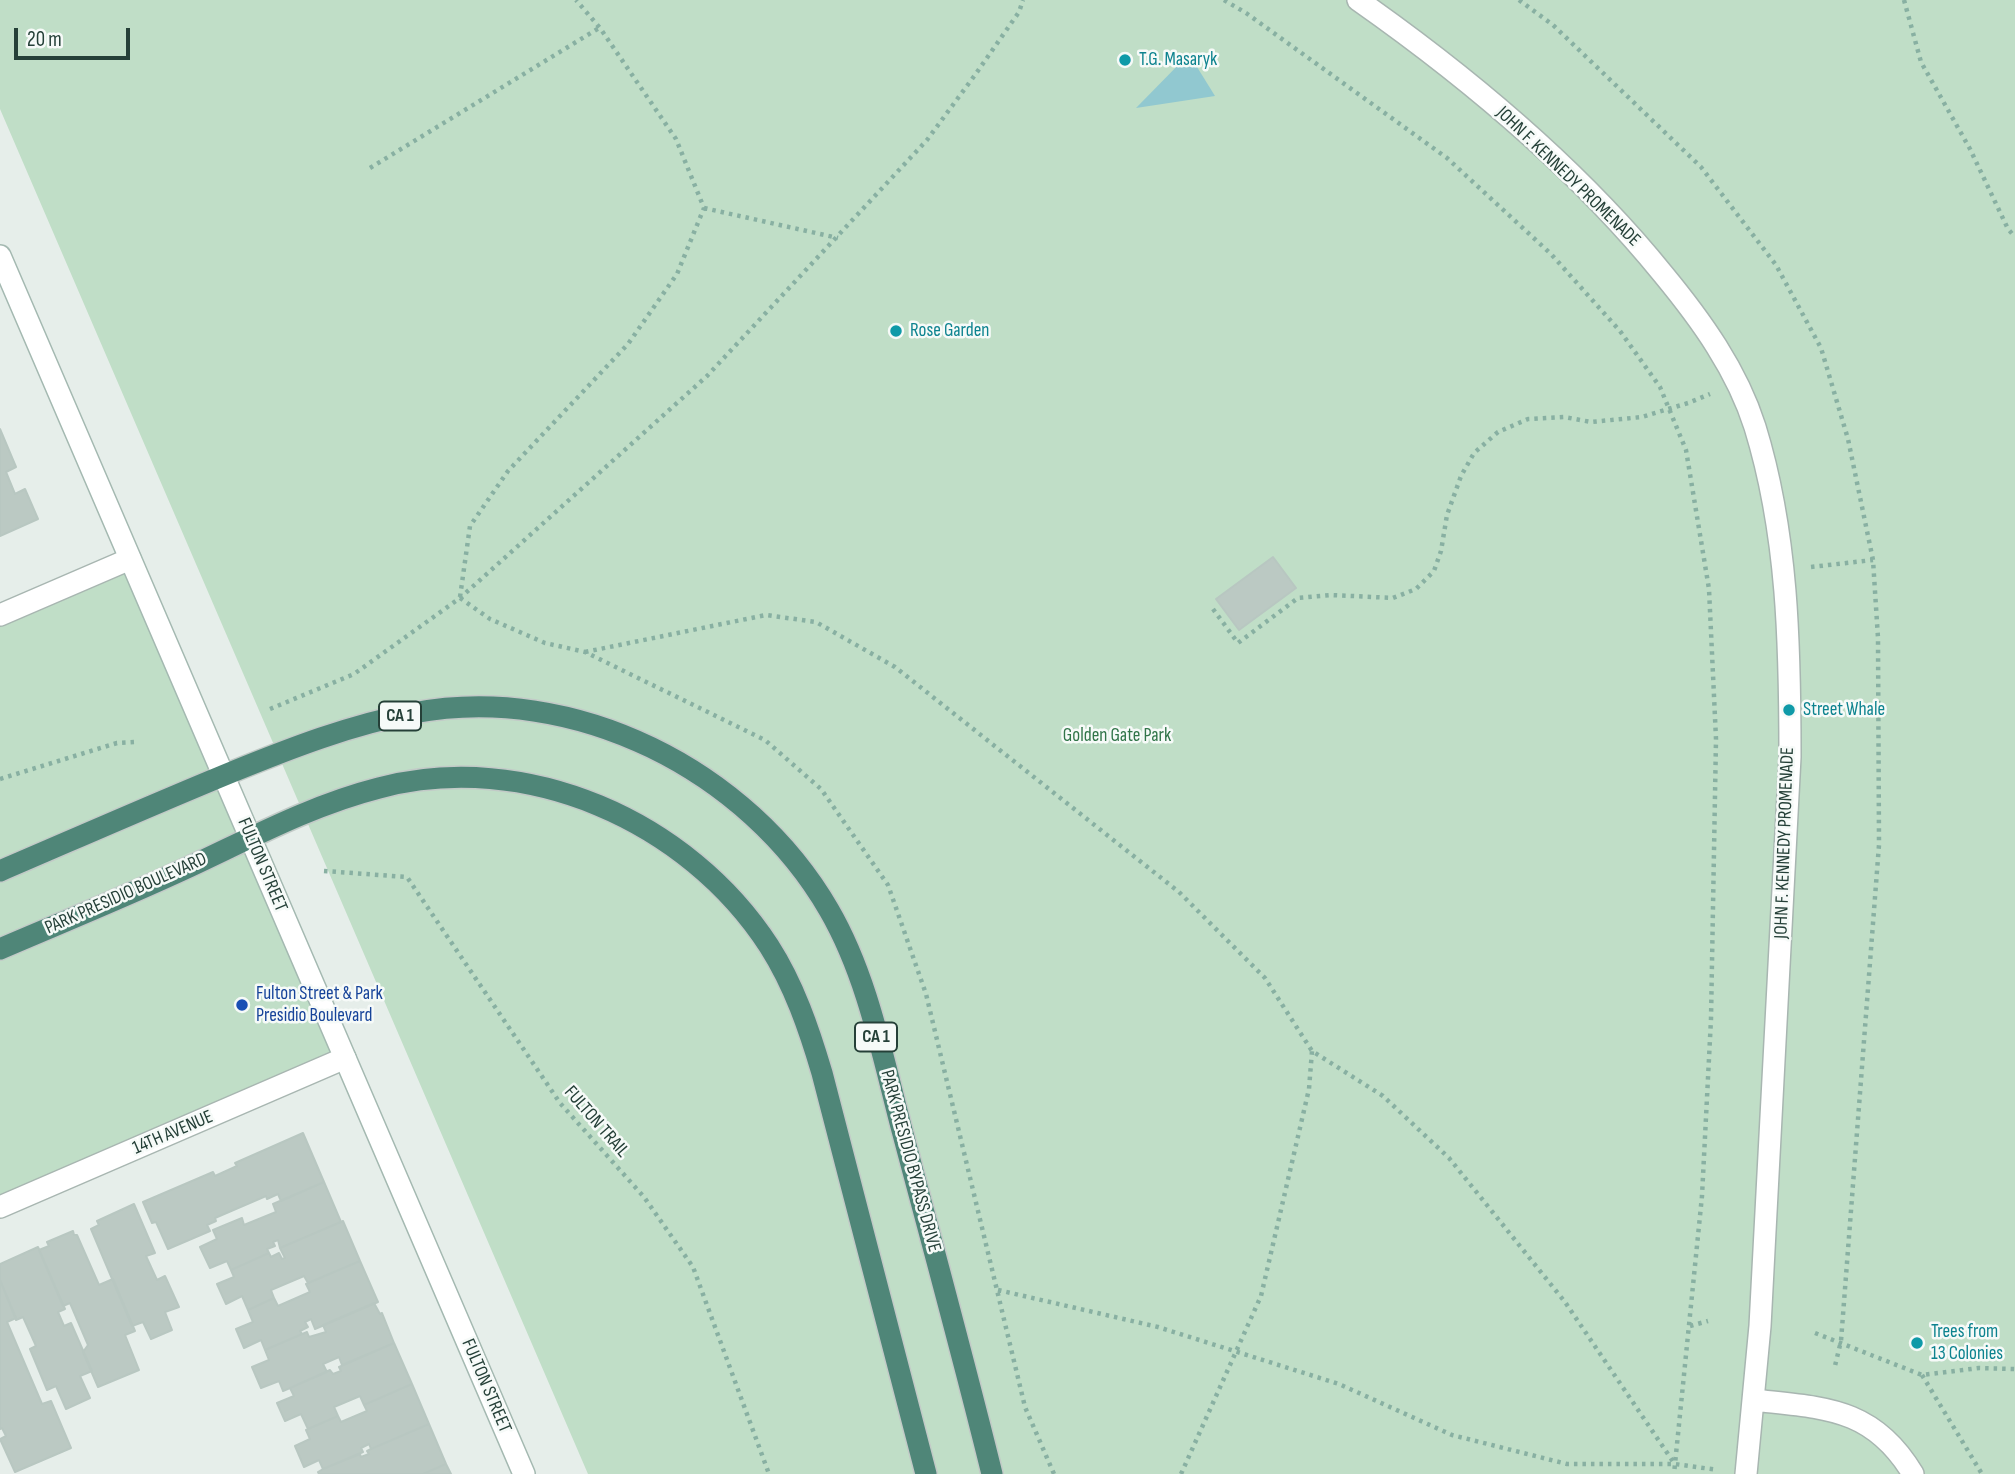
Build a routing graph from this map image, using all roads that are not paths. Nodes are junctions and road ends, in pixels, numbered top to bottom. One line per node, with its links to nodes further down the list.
1 (1358, 0): 11 (street, JOHN F. KENNEDY PROMENADE)
2 (0, 256): 3 (street, FULTON STREET)
3 (130, 559): 4 (street); 5 (street, FULTON STREET)
4 (0, 615)
5 (223, 776): 6 (street, FULTON STREET); 7 (highway, CA 1); 14 (highway, PARK PRESIDIO BYPASS DRIVE / CA 1)
6 (251, 838): 8 (highway, PARK PRESIDIO BOULEVARD); 9 (street, FULTON STREET); 13 (highway)
7 (0, 871)
8 (0, 949)
9 (345, 1058): 10 (street, 14TH AVENUE); 12 (street, FULTON STREET)
10 (0, 1207)
11 (1754, 1400): 15 (street, JOHN F. KENNEDY PROMENADE); 16 (street)
12 (524, 1474)
13 (926, 1474)
14 (992, 1474)
15 (1746, 1474)
16 (1913, 1474)

